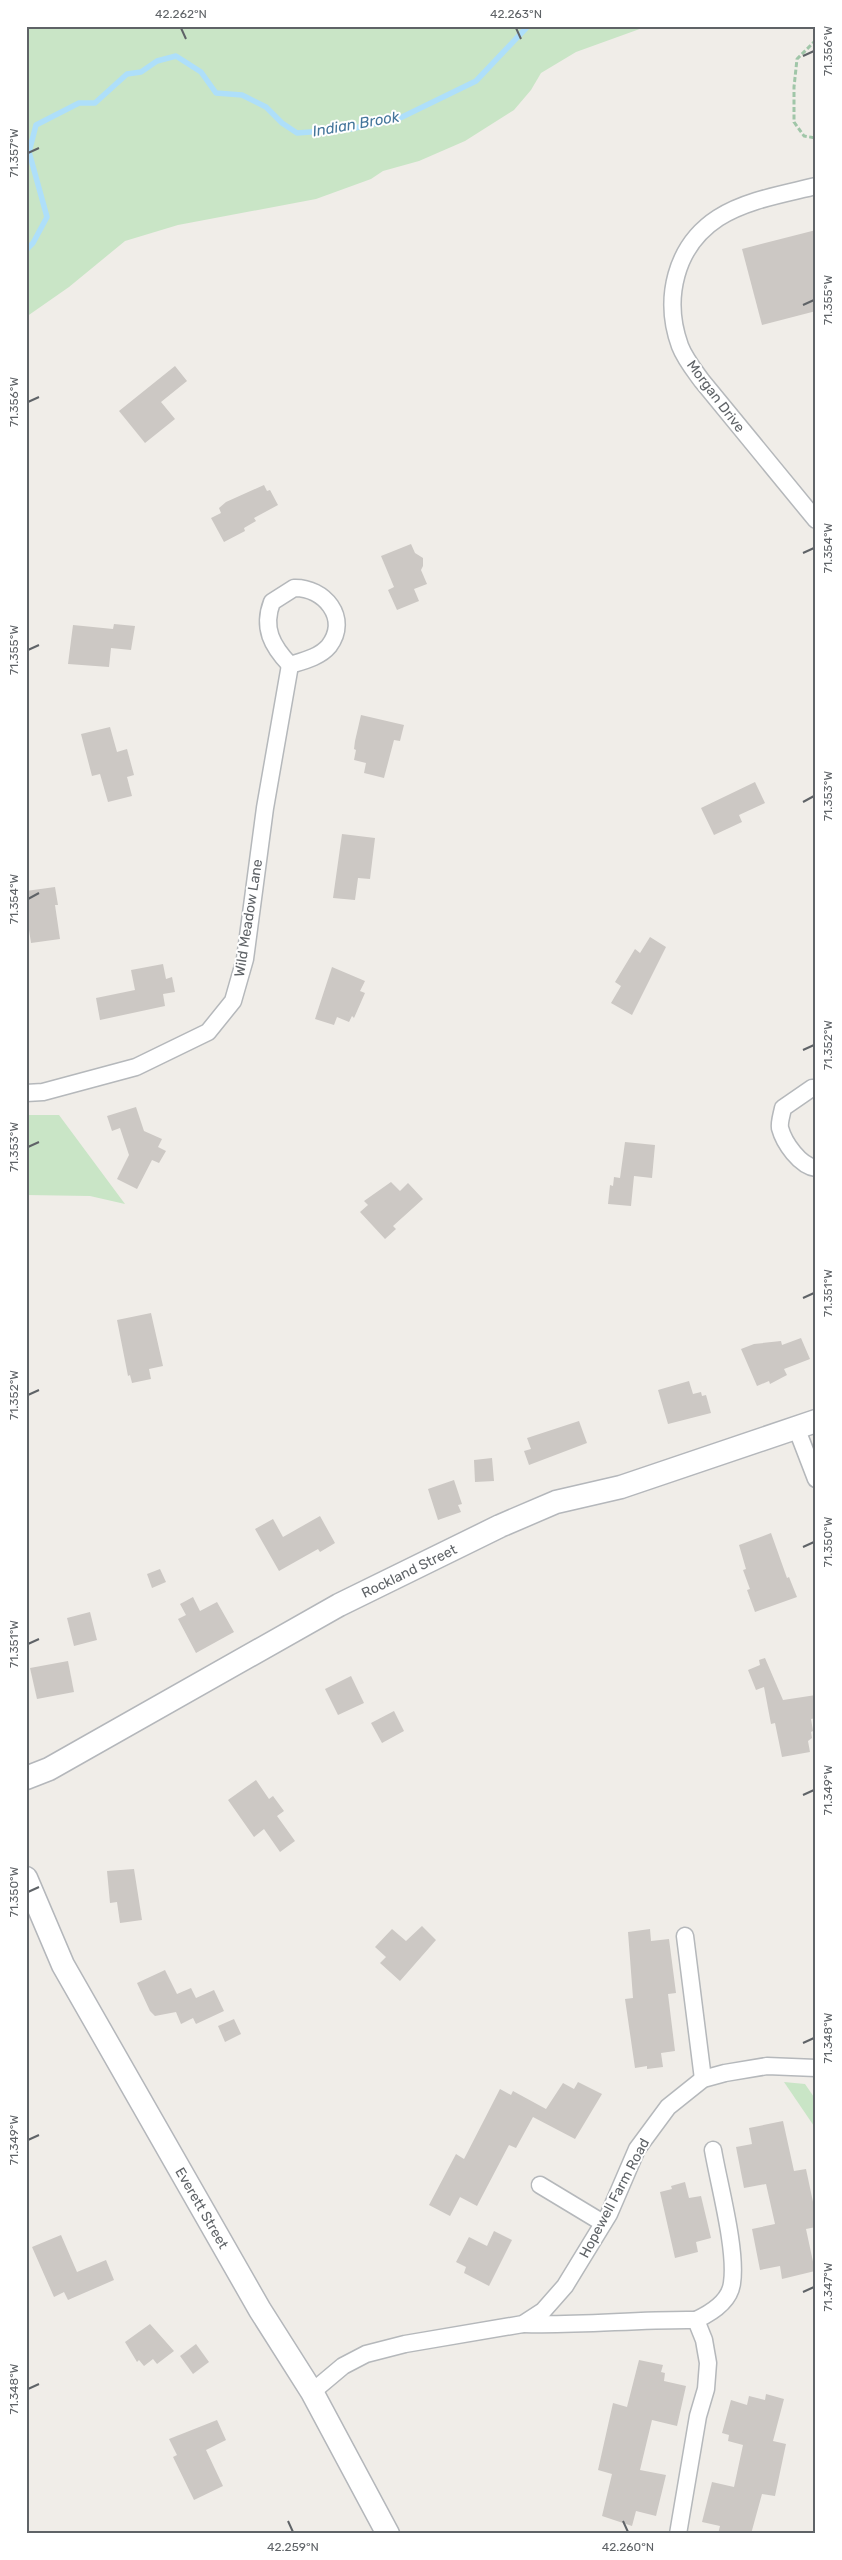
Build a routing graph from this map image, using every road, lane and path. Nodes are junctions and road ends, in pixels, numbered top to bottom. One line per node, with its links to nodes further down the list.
1 (816, 40): 2 (path)
2 (816, 138)
3 (816, 186): 4 (street, Morgan Drive)
4 (816, 520)
5 (290, 665): 5 (street); 7 (street, Wild Meadow Lane)
6 (816, 1088): 8 (street)
7 (26, 1093)
8 (816, 1168)
9 (806, 1424): 10 (street); 11 (street, Rockland Street)
10 (816, 1479)
11 (26, 1778)
12 (26, 1878): 21 (street, Everett Street)
13 (685, 1936): 15 (street)
14 (816, 2068): 15 (street, Hopewell Farm Road)
15 (703, 2080): 18 (street, Hopewell Farm Road)
16 (713, 2150): 19 (street)
17 (540, 2185): 18 (street)
18 (603, 2223): 20 (street, Hopewell Farm Road)
19 (696, 2320): 20 (street); 23 (street)
20 (523, 2324): 21 (street, Hopewell Farm Road)
21 (312, 2392): 22 (street, Everett Street)
22 (388, 2534)
23 (678, 2534)

